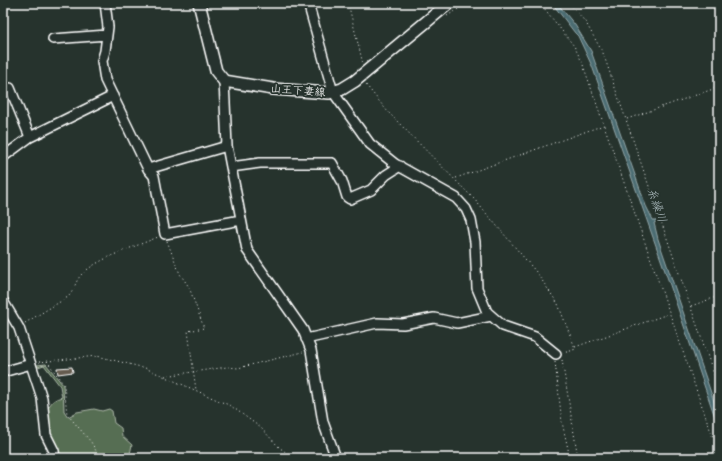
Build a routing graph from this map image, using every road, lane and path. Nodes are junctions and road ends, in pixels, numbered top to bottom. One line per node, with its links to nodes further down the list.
1 (105, 3): 8 (street)
2 (199, 3): 12 (main road)
3 (308, 3): 15 (street)
4 (348, 3): 11 (path)
5 (449, 3): 11 (main road, 山王下妻線)
6 (540, 3): 18 (path)
7 (570, 3): 17 (path)
8 (107, 35): 9 (street); 16 (street)
9 (53, 39)
10 (3, 72): 14 (path)
11 (364, 73): 15 (main road, 山王下妻線); 35 (path)
12 (224, 81): 15 (main road, 山王下妻線); 20 (street)
13 (719, 87): 17 (path)
14 (10, 88): 19 (street)
15 (334, 92): 22 (street)
16 (113, 96): 19 (street); 24 (street)
17 (626, 119): 30 (path)
18 (604, 125): 25 (path); 31 (path)
19 (30, 137): 21 (street)
20 (227, 146): 23 (street); 24 (street)
21 (3, 157)
22 (400, 166): 23 (street); 32 (street)
23 (231, 167): 26 (street)
24 (148, 169): 27 (street)
25 (456, 178)
26 (241, 220): 27 (street); 34 (street)
27 (165, 234): 33 (path); 40 (path)
28 (719, 296): 30 (path)
29 (3, 301): 38 (street)
30 (691, 306): 42 (path)
31 (670, 314): 35 (path); 45 (path)
32 (491, 316): 34 (street); 37 (street)
33 (24, 326)
34 (306, 339): 36 (street)
35 (575, 347): 51 (path)
36 (311, 350): 40 (path); 44 (street)
37 (556, 354): 50 (path)
38 (30, 364): 39 (street); 46 (street)
39 (3, 372)
40 (194, 372): 41 (path); 43 (path)
41 (164, 376): 43 (path); 47 (path)
42 (719, 389)
43 (196, 390): 48 (path)
44 (334, 454): 49 (path)
45 (719, 455)
46 (55, 458)
47 (100, 458)
48 (293, 458)
49 (302, 458)
50 (570, 458)
51 (578, 458)

